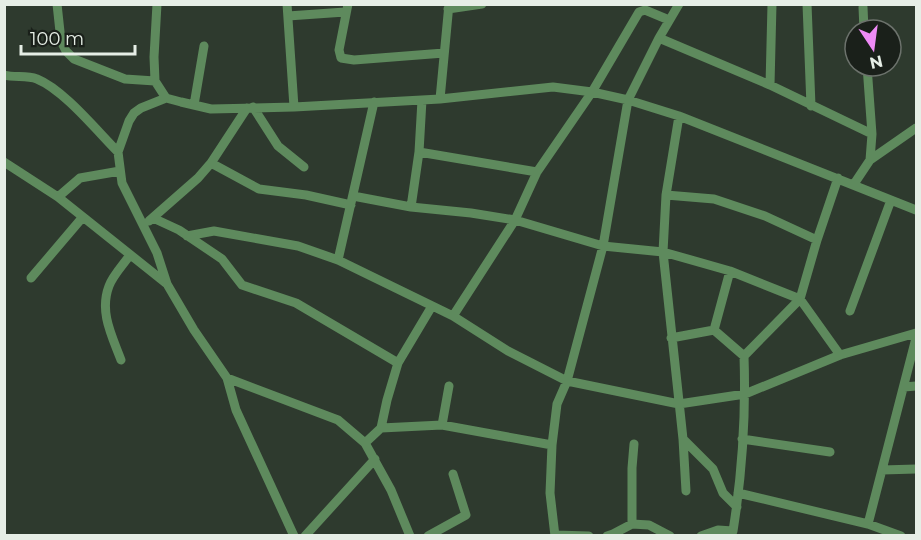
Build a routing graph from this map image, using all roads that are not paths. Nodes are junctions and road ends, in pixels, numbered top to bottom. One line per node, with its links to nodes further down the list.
1 (57, 4): 19 (street)
2 (157, 4): 19 (street)
3 (286, 4): 11 (street)
4 (482, 4): 8 (street)
5 (679, 4): 13 (street)
6 (772, 4): 20 (street)
7 (807, 4): 28 (street)
8 (449, 7): 16 (street)
9 (863, 7): 12 (street)
10 (347, 8): 11 (street); 16 (street)
11 (288, 16): 30 (street)
12 (863, 18)
13 (669, 20): 14 (street); 21 (street)
14 (659, 38): 20 (street); 25 (street)
15 (204, 46): 27 (street)
16 (444, 53): 23 (street)
17 (4, 75): 34 (street)
18 (868, 78): 33 (street)
19 (155, 81): 22 (street)
20 (770, 85): 28 (street)
21 (592, 92): 23 (street); 25 (street); 41 (street)
22 (166, 98): 27 (street); 34 (street)
23 (440, 99): 24 (street)
24 (422, 100): 26 (street); 35 (street)
25 (628, 100): 31 (street); 56 (street)
26 (374, 102): 30 (street); 47 (street)
27 (195, 105): 29 (street)
28 (811, 106): 33 (street)
29 (250, 107): 30 (street); 38 (street); 39 (street)
30 (294, 107)
31 (679, 116): 42 (street); 44 (street)
32 (916, 128): 36 (street)
33 (872, 134): 36 (street)
34 (118, 152): 40 (street)
35 (419, 152): 41 (street); 48 (street)
36 (870, 160): 43 (street)
37 (4, 162): 45 (street)
38 (211, 162): 47 (street); 51 (street)
39 (304, 167)
40 (120, 171): 45 (street); 53 (street)
41 (537, 172): 52 (street)
42 (838, 178): 43 (street); 55 (street)
43 (854, 184): 46 (street)
44 (666, 195): 55 (street); 57 (street)
45 (58, 197): 50 (street)
46 (891, 200): 49 (street); 65 (street)
47 (352, 201): 48 (street); 59 (street)
48 (411, 207): 52 (street)
49 (916, 210)
50 (82, 218): 58 (street); 61 (street)
51 (153, 218): 53 (street); 54 (street)
52 (515, 220): 56 (street); 66 (street)
53 (143, 227): 62 (street)
54 (187, 236): 59 (street); 73 (street)
55 (817, 240): 63 (street)
56 (603, 246): 57 (street); 75 (street)
57 (663, 252): 60 (street); 69 (street)
58 (130, 255): 62 (street); 72 (street)
59 (338, 260): 64 (street)
60 (730, 271): 63 (street); 67 (street)
61 (31, 278)
62 (167, 284): 74 (street)
63 (800, 299): 70 (street); 71 (street)
64 (432, 306): 66 (street); 73 (street)
65 (850, 311)
66 (453, 316): 75 (street)
67 (714, 330): 69 (street); 71 (street)
68 (916, 335): 70 (street); 78 (street)
69 (671, 338): 80 (street)
70 (840, 355): 79 (street)
71 (744, 356): 79 (street)
72 (121, 360)
73 (398, 363): 82 (street)
74 (227, 378): 85 (street); 100 (street)
75 (567, 381): 80 (street); 87 (street)
76 (449, 386): 81 (street)
77 (916, 386): 78 (street)
78 (904, 387): 90 (street)
79 (745, 394): 80 (street); 83 (street)
80 (679, 404): 84 (street)
81 (442, 425): 82 (street); 87 (street)
82 (381, 428): 85 (street)
83 (742, 439): 88 (street); 94 (street)
84 (683, 440): 93 (street); 95 (street)
85 (365, 443): 89 (street)
86 (634, 444): 96 (street)
87 (552, 445): 99 (street)
88 (830, 452)
89 (375, 459): 101 (street); 102 (street)
90 (882, 470): 91 (street); 97 (street)
91 (916, 470)
92 (453, 474): 103 (street)
93 (686, 491)
94 (738, 493): 95 (street); 97 (street)
95 (737, 507): 98 (street)
96 (632, 524): 105 (street); 106 (street)
97 (868, 524): 108 (street)
98 (735, 533): 107 (street)
99 (555, 535): 104 (street)
100 (294, 536)
101 (305, 536)
102 (410, 536)
103 (428, 536)
104 (589, 536)
105 (607, 536)
106 (670, 536)
107 (701, 536)
108 (901, 536)

